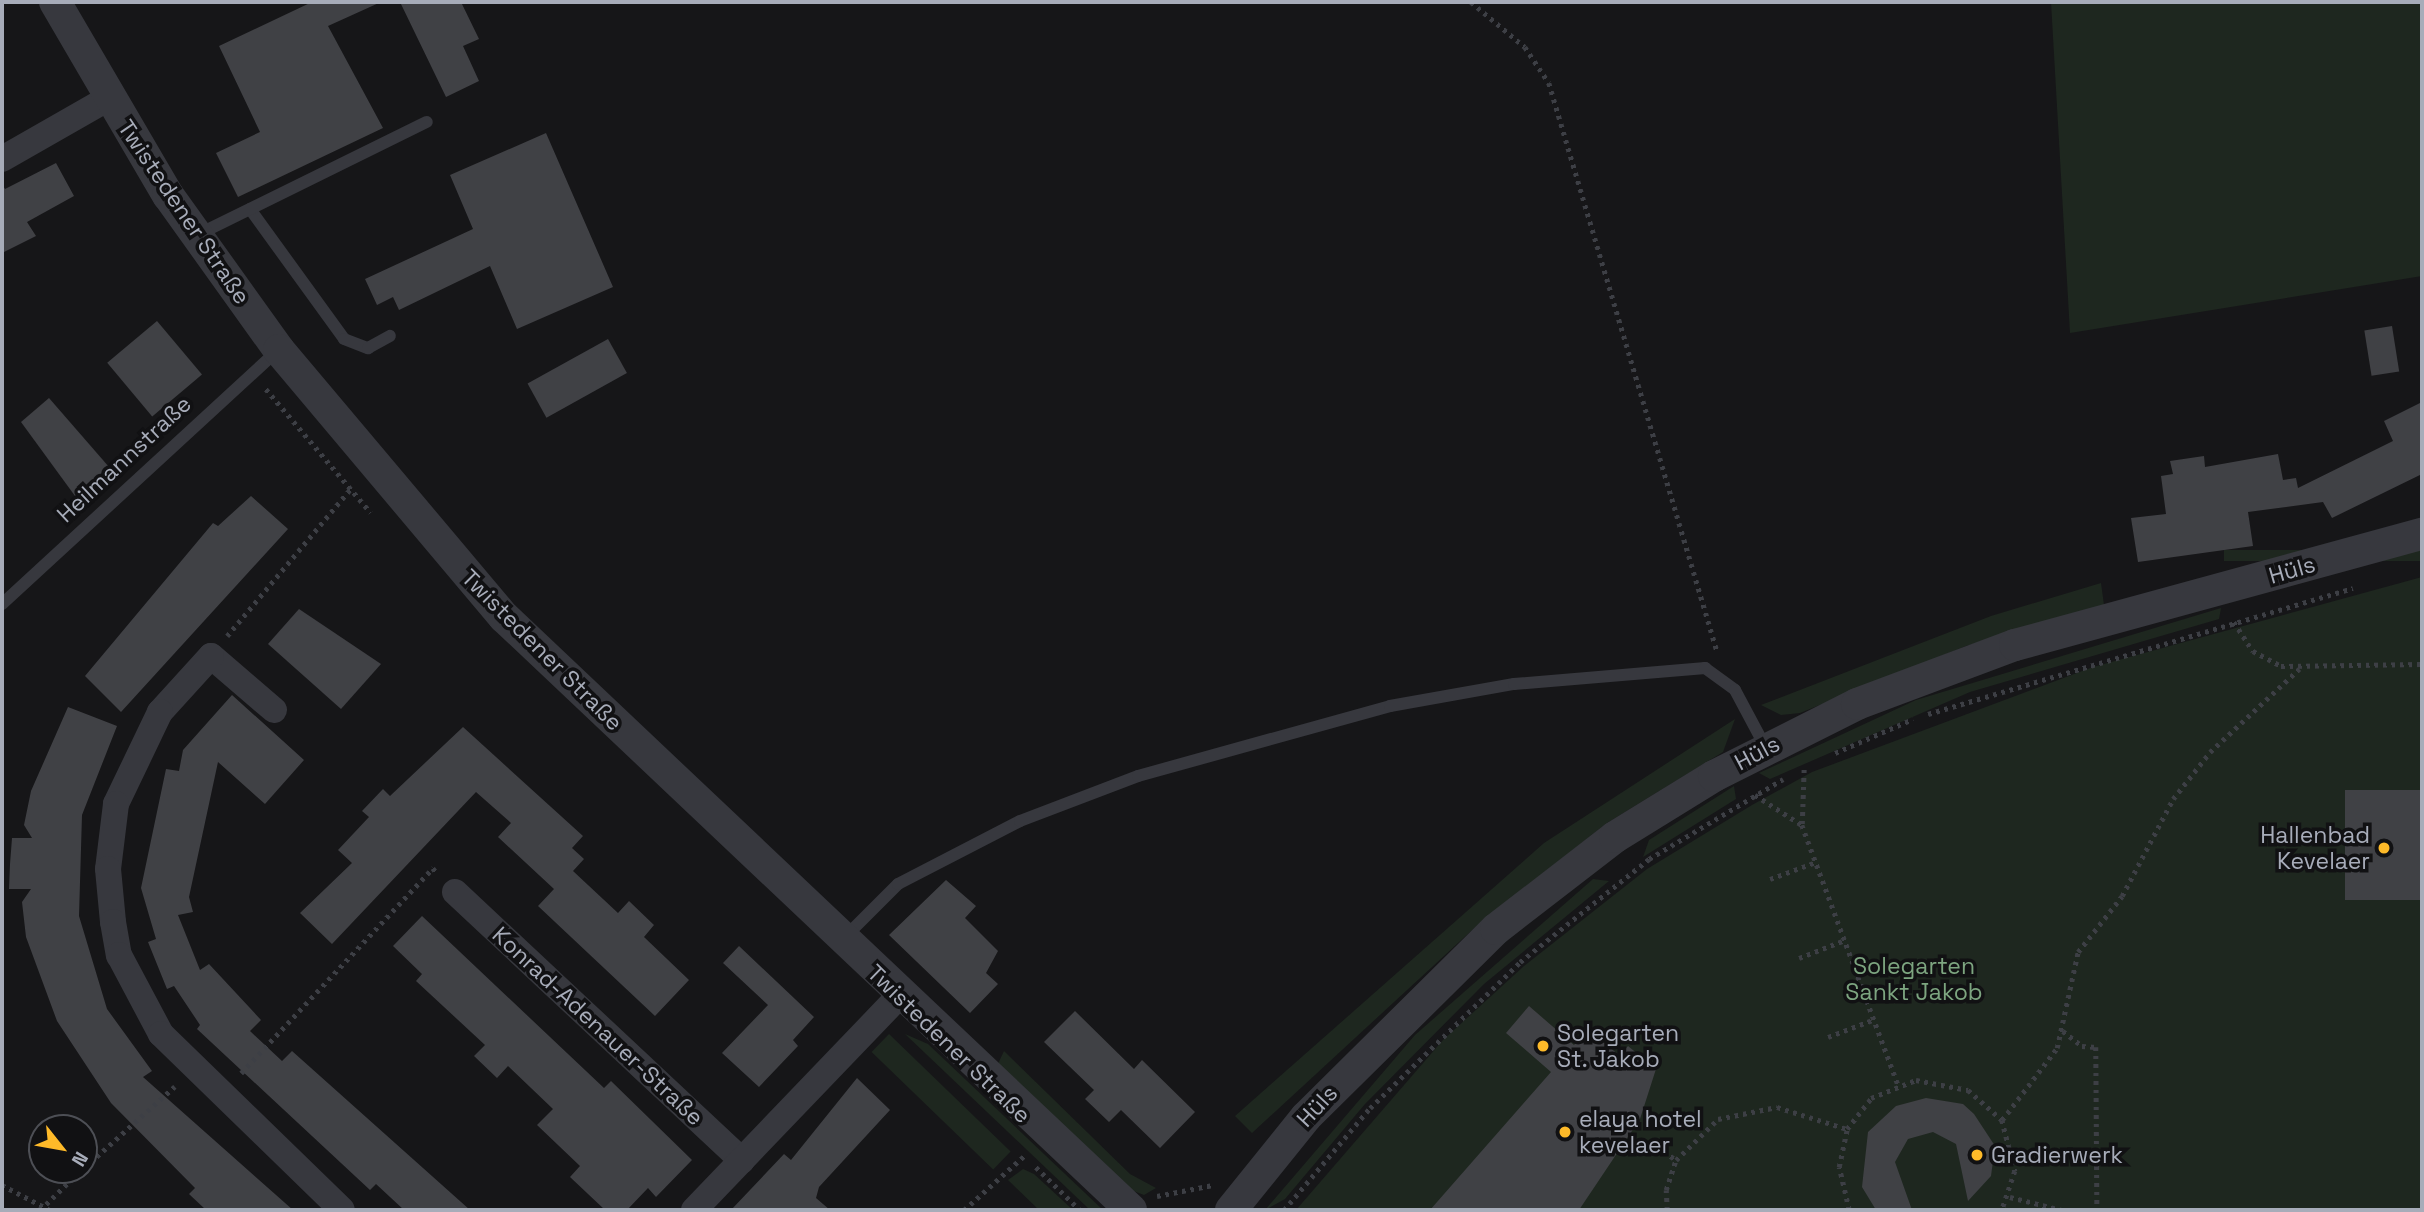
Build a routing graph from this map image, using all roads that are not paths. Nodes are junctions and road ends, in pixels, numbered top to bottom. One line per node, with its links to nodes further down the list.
1 (55, 2): 2 (street, Twistedener Straße)
2 (109, 98): 4 (street); 6 (street, Twistedener Straße)
3 (427, 122): 5 (lane)
4 (2, 159)
5 (250, 209): 6 (lane); 7 (lane)
6 (196, 235): 8 (street, Twistedener Straße)
7 (390, 336)
8 (279, 350): 10 (lane, Heilmannstraße); 14 (street, Twistedener Straße)
9 (2422, 534): 12 (street, Hüls)
10 (2, 604)
11 (274, 710): 19 (street)
12 (1766, 748): 14 (lane); 17 (street, Hüls)
13 (454, 892): 16 (street, Konrad-Adenauer-Straße)
14 (841, 942): 15 (street, Twistedener Straße)
15 (899, 996): 16 (street); 18 (street, Twistedener Straße)
16 (743, 1161): 20 (street)
17 (1236, 1203)
18 (1138, 1207)
19 (342, 1210)
20 (694, 1210)

